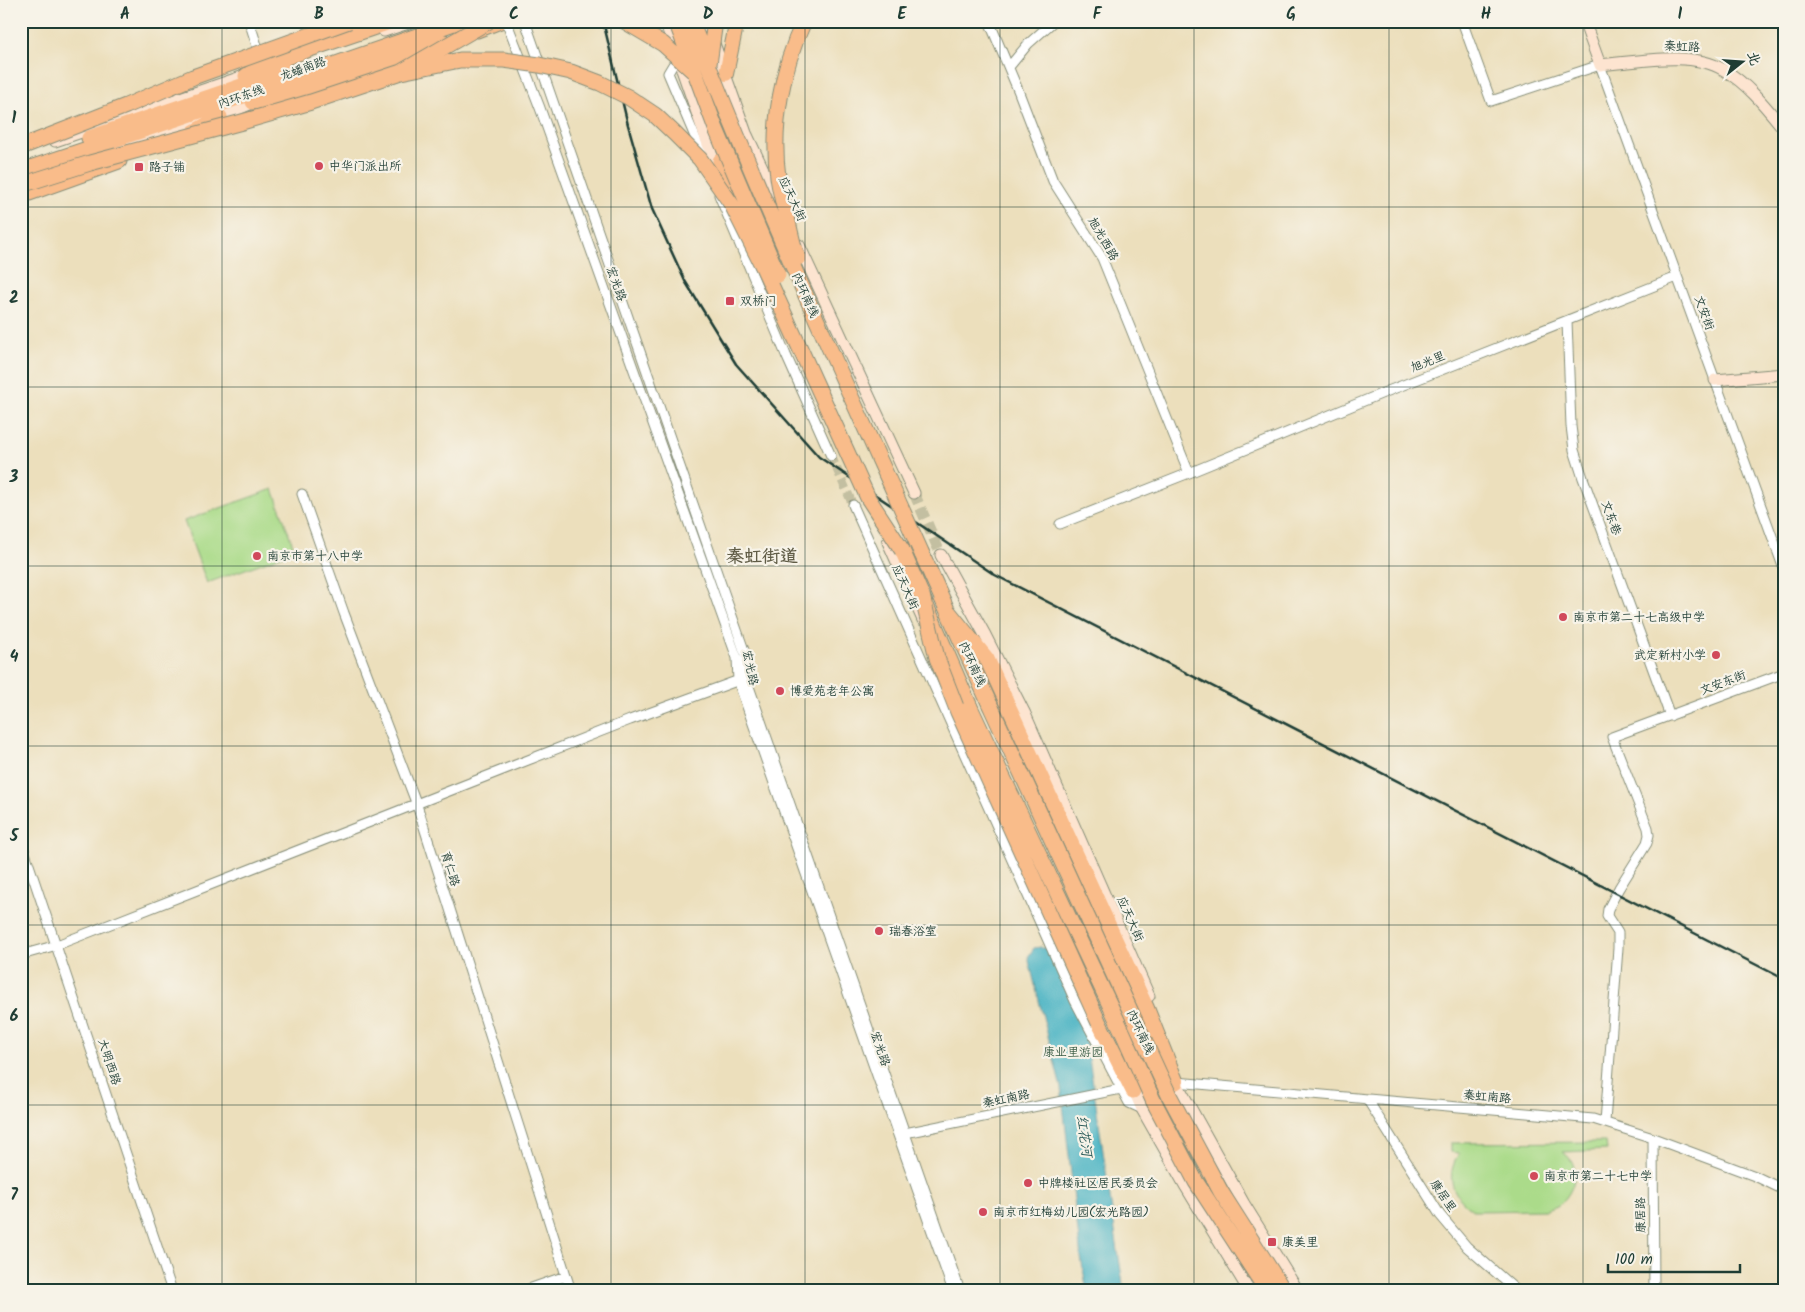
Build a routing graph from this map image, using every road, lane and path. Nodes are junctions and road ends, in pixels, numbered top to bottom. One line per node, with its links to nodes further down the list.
1 (249, 21): 24 (street)
2 (349, 21): 33 (highway, bridge)
3 (393, 21): 24 (highway)
4 (414, 21): 29 (street, 龙蟠南路)
5 (434, 21): 33 (highway, 内环东线)
6 (460, 21): 34 (highway, 内环东线)
7 (480, 21): 30 (street, 龙蟠南路)
8 (490, 21): 27 (highway, bridge)
9 (525, 21): 59 (street, 宏光路)
10 (624, 21): 38 (highway, bridge)
11 (665, 21): 23 (street)
12 (676, 21): 52 (highway, 内环南线, bridge)
13 (692, 21): 53 (highway, 内环南线, bridge)
14 (706, 21): 28 (street, 应天大街)
15 (715, 21): 39 (highway, bridge)
16 (737, 21): 28 (main road)
17 (804, 21): 38 (highway, bridge)
18 (988, 21): 26 (street, 旭光西路)
19 (1054, 21): 26 (street)
20 (1462, 21): 25 (street)
21 (1584, 21): 25 (street)
22 (507, 22): 30 (highway, bridge); 59 (street, 宏光路)
23 (678, 58): 44 (street); 45 (street)
24 (263, 65): 29 (highway)
25 (1600, 65): 32 (street, 秦虹路); 40 (street, 文安街)
26 (1008, 67): 46 (street, 旭光西路)
27 (401, 72): 36 (highway, bridge); 39 (highway, bridge)
28 (726, 74): 47 (street, 应天大街)
29 (246, 76): 33 (street, 龙蟠南路)
30 (253, 102): 31 (street, 龙蟠南路)
31 (220, 117): 35 (street, 龙蟠南路); 37 (highway)
32 (1784, 129)
33 (22, 153)
34 (21, 171)
35 (21, 179)
36 (21, 185)
37 (21, 196)
38 (795, 251): 53 (highway, bridge)
39 (763, 267): 52 (highway, bridge)
40 (1677, 277): 41 (street, 旭光里); 43 (street, 文安街)
41 (1567, 321): 46 (street, 旭光里); 60 (street, 文东巷)
42 (1784, 374): 43 (street)
43 (1715, 380): 55 (street, 文安街)
44 (838, 442)
45 (831, 456)
46 (1189, 473): 50 (street, 旭光里)
47 (914, 493)
48 (302, 494): 61 (street, 育仁路)
49 (853, 505): 66 (street, 应天大街)
50 (1060, 524)
51 (888, 542): 66 (street, 应天大街)
52 (902, 550): 56 (highway, 内环南线)
53 (922, 554): 57 (highway, 内环南线)
54 (941, 555): 65 (street, 应天大街)
55 (1784, 569)
56 (922, 595): 66 (highway, bridge); 79 (highway, 内环南线, bridge)
57 (948, 611): 65 (highway); 80 (highway, 内环南线, bridge)
58 (1784, 673): 60 (street, 文安东街)
59 (742, 679): 61 (street); 69 (street, 宏光路)
60 (1670, 716): 68 (street, 文安东街)
61 (417, 805): 63 (street); 72 (street, 育仁路)
62 (21, 841): 63 (street, 大明西路)
63 (57, 946): 64 (street); 73 (street, 大明西路)
64 (21, 955)
65 (1176, 1082): 66 (street, 秦虹南路); 67 (street, 秦虹南路); 81 (street, 应天大街)
66 (1123, 1090): 69 (street, 秦虹南路); 78 (street, 应天大街)
67 (1367, 1099): 68 (street, 秦虹南路); 82 (street, 康居里)
68 (1606, 1122): 70 (street, 秦虹南路)
69 (901, 1134): 76 (street, 宏光路); 77 (street, 宏光路)
70 (1653, 1138): 71 (street, 秦虹南路); 83 (street, 康居路)
71 (1784, 1190)
72 (566, 1276): 74 (street); 75 (street, 育仁路)
73 (172, 1291)
74 (523, 1291)
75 (571, 1291)
76 (953, 1291)
77 (960, 1291)
78 (1249, 1291)
79 (1267, 1291)
80 (1284, 1291)
81 (1298, 1291)
82 (1517, 1291)
83 (1654, 1291)

